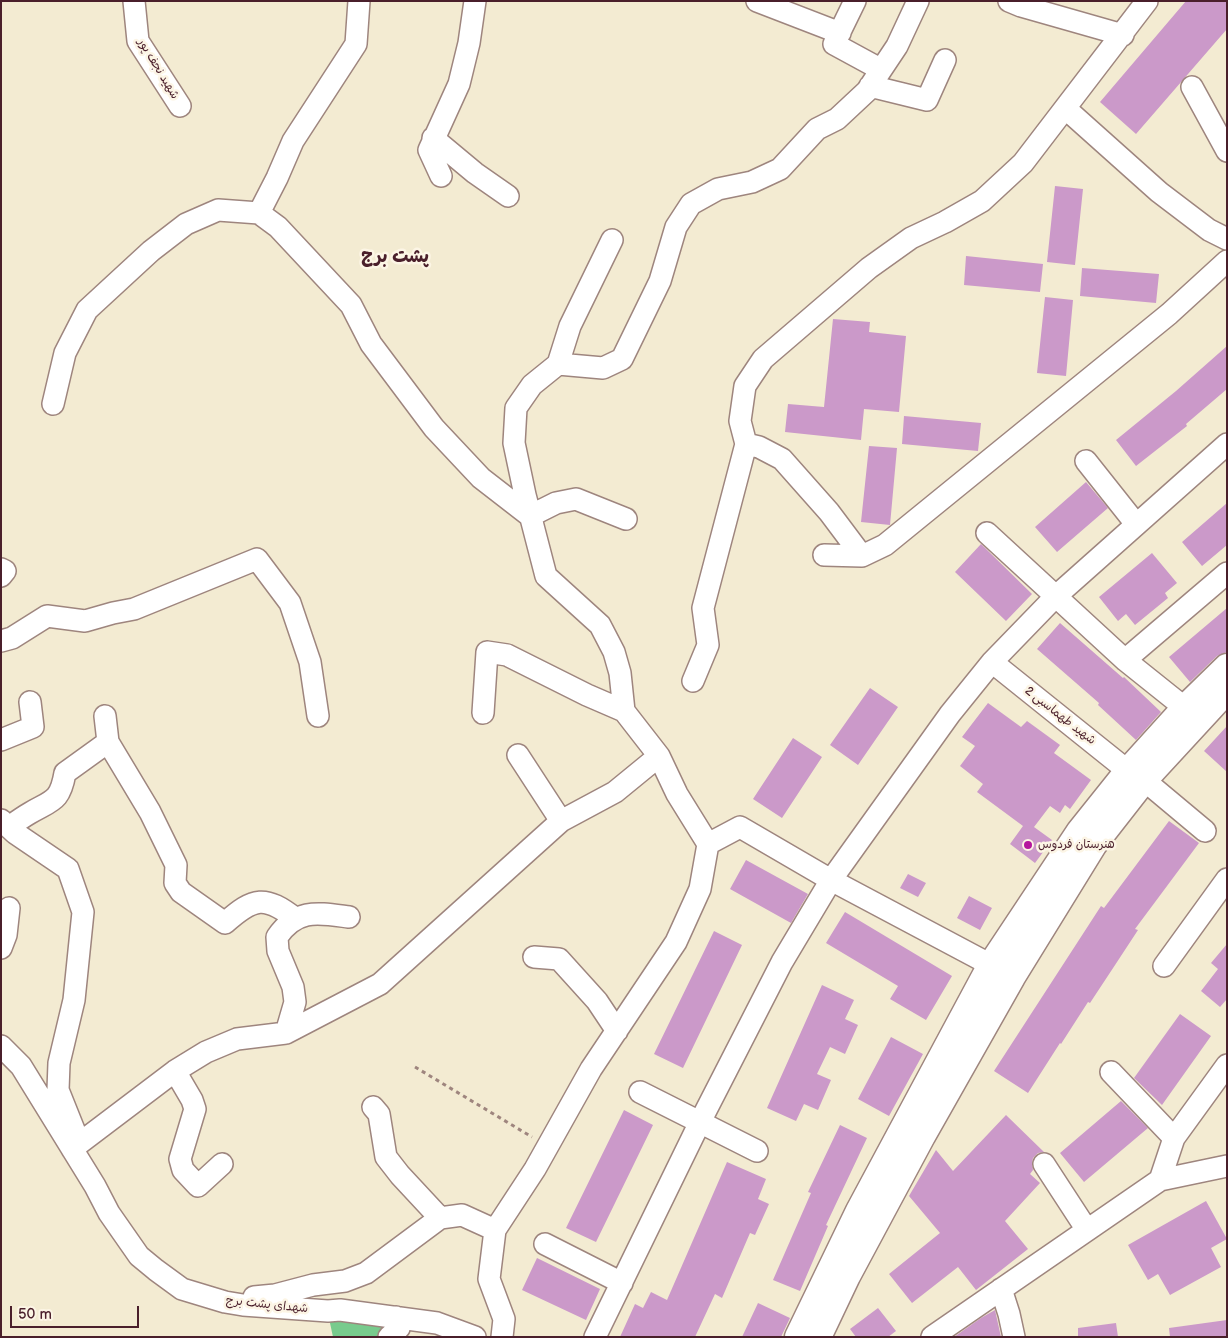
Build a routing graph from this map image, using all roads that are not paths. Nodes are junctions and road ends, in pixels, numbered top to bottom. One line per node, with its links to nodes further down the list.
1 (134, 1): 14 (street, شهید نجف پور)
2 (359, 1): 20 (street)
3 (476, 1): 16 (street)
4 (757, 1): 9 (street)
5 (855, 1): 9 (street)
6 (918, 1): 12 (street)
7 (1009, 1): 10 (street)
8 (1147, 1): 10 (street)
9 (840, 33): 12 (street)
10 (1123, 35): 15 (street)
11 (945, 60): 12 (street)
12 (875, 78): 24 (street)
13 (1192, 87): 17 (street)
14 (180, 106)
15 (1065, 108): 21 (street); 26 (street)
16 (433, 138): 18 (street); 19 (street)
17 (1227, 151)
18 (441, 176)
19 (508, 196)
20 (260, 213): 25 (street); 29 (street)
21 (1227, 239)
22 (612, 240): 24 (street)
23 (1227, 261): 34 (street)
24 (558, 364): 29 (street)
25 (53, 404)
26 (746, 444): 34 (street); 43 (street)
27 (1227, 444): 31 (street)
28 (1086, 461): 31 (street)
29 (530, 516): 30 (street); 46 (street)
30 (626, 519)
31 (1136, 524): 38 (street)
32 (987, 533): 38 (street)
33 (824, 555): 34 (street)
34 (862, 556)
35 (1, 569): 37 (street)
36 (1227, 572): 40 (street)
37 (1, 576)
38 (1055, 597): 40 (street); 41 (street)
39 (1, 641): 49 (street)
40 (1125, 660): 45 (street)
41 (992, 662): 54 (street, شهید طهماسبی 2); 59 (street)
42 (1225, 677): 45 (main road); 54 (main road)
43 (694, 681)
44 (30, 702): 50 (street)
45 (1185, 708): 54 (main road)
46 (624, 711): 47 (street); 53 (street)
47 (483, 713)
48 (105, 716): 51 (street)
49 (318, 716)
50 (1, 740)
51 (108, 742): 56 (street); 63 (street)
52 (518, 755): 55 (street)
53 (659, 756): 55 (street); 58 (street)
54 (1136, 775): 57 (street, شهید طهماسبی 2); 66 (main road); 96 (main road)
55 (561, 822): 69 (street)
56 (5, 823): 78 (street)
57 (1205, 831)
58 (708, 844): 59 (street); 68 (street)
59 (831, 880): 66 (street); 76 (street)
60 (1227, 880): 67 (street)
61 (9, 908): 64 (street)
62 (349, 917): 63 (street)
63 (296, 918): 69 (street)
64 (1, 948)
65 (534, 957): 68 (street)
66 (991, 965): 95 (main road)
67 (1164, 966)
68 (617, 1031): 85 (street)
69 (286, 1033): 72 (street)
70 (1, 1046): 78 (street, شهدای پشت برج)
71 (1227, 1065): 77 (street)
72 (175, 1071): 78 (street); 80 (street)
73 (1111, 1072): 77 (street)
74 (640, 1092): 76 (street)
75 (373, 1107): 84 (street)
76 (700, 1122): 79 (street); 89 (street)
77 (1174, 1138): 83 (street)
78 (74, 1142): 88 (street, شهدای پشت برج)
79 (758, 1151)
80 (222, 1164)
81 (1044, 1164): 86 (street)
82 (1227, 1166): 83 (street)
83 (1160, 1180): 86 (street)
84 (440, 1218): 85 (street); 88 (street)
85 (495, 1230): 93 (street)
86 (1087, 1230): 90 (street)
87 (545, 1244): 89 (street)
88 (162, 1275): 91 (street, شهدای پشت برج)
89 (622, 1283): 94 (street)
90 (1001, 1289): 97 (street); 98 (street)
91 (399, 1325): 92 (street, شهدای پشت برج)
92 (476, 1337)
93 (502, 1337)
94 (595, 1337)
95 (798, 1337)
96 (818, 1337)
97 (932, 1337)
98 (1014, 1337)

